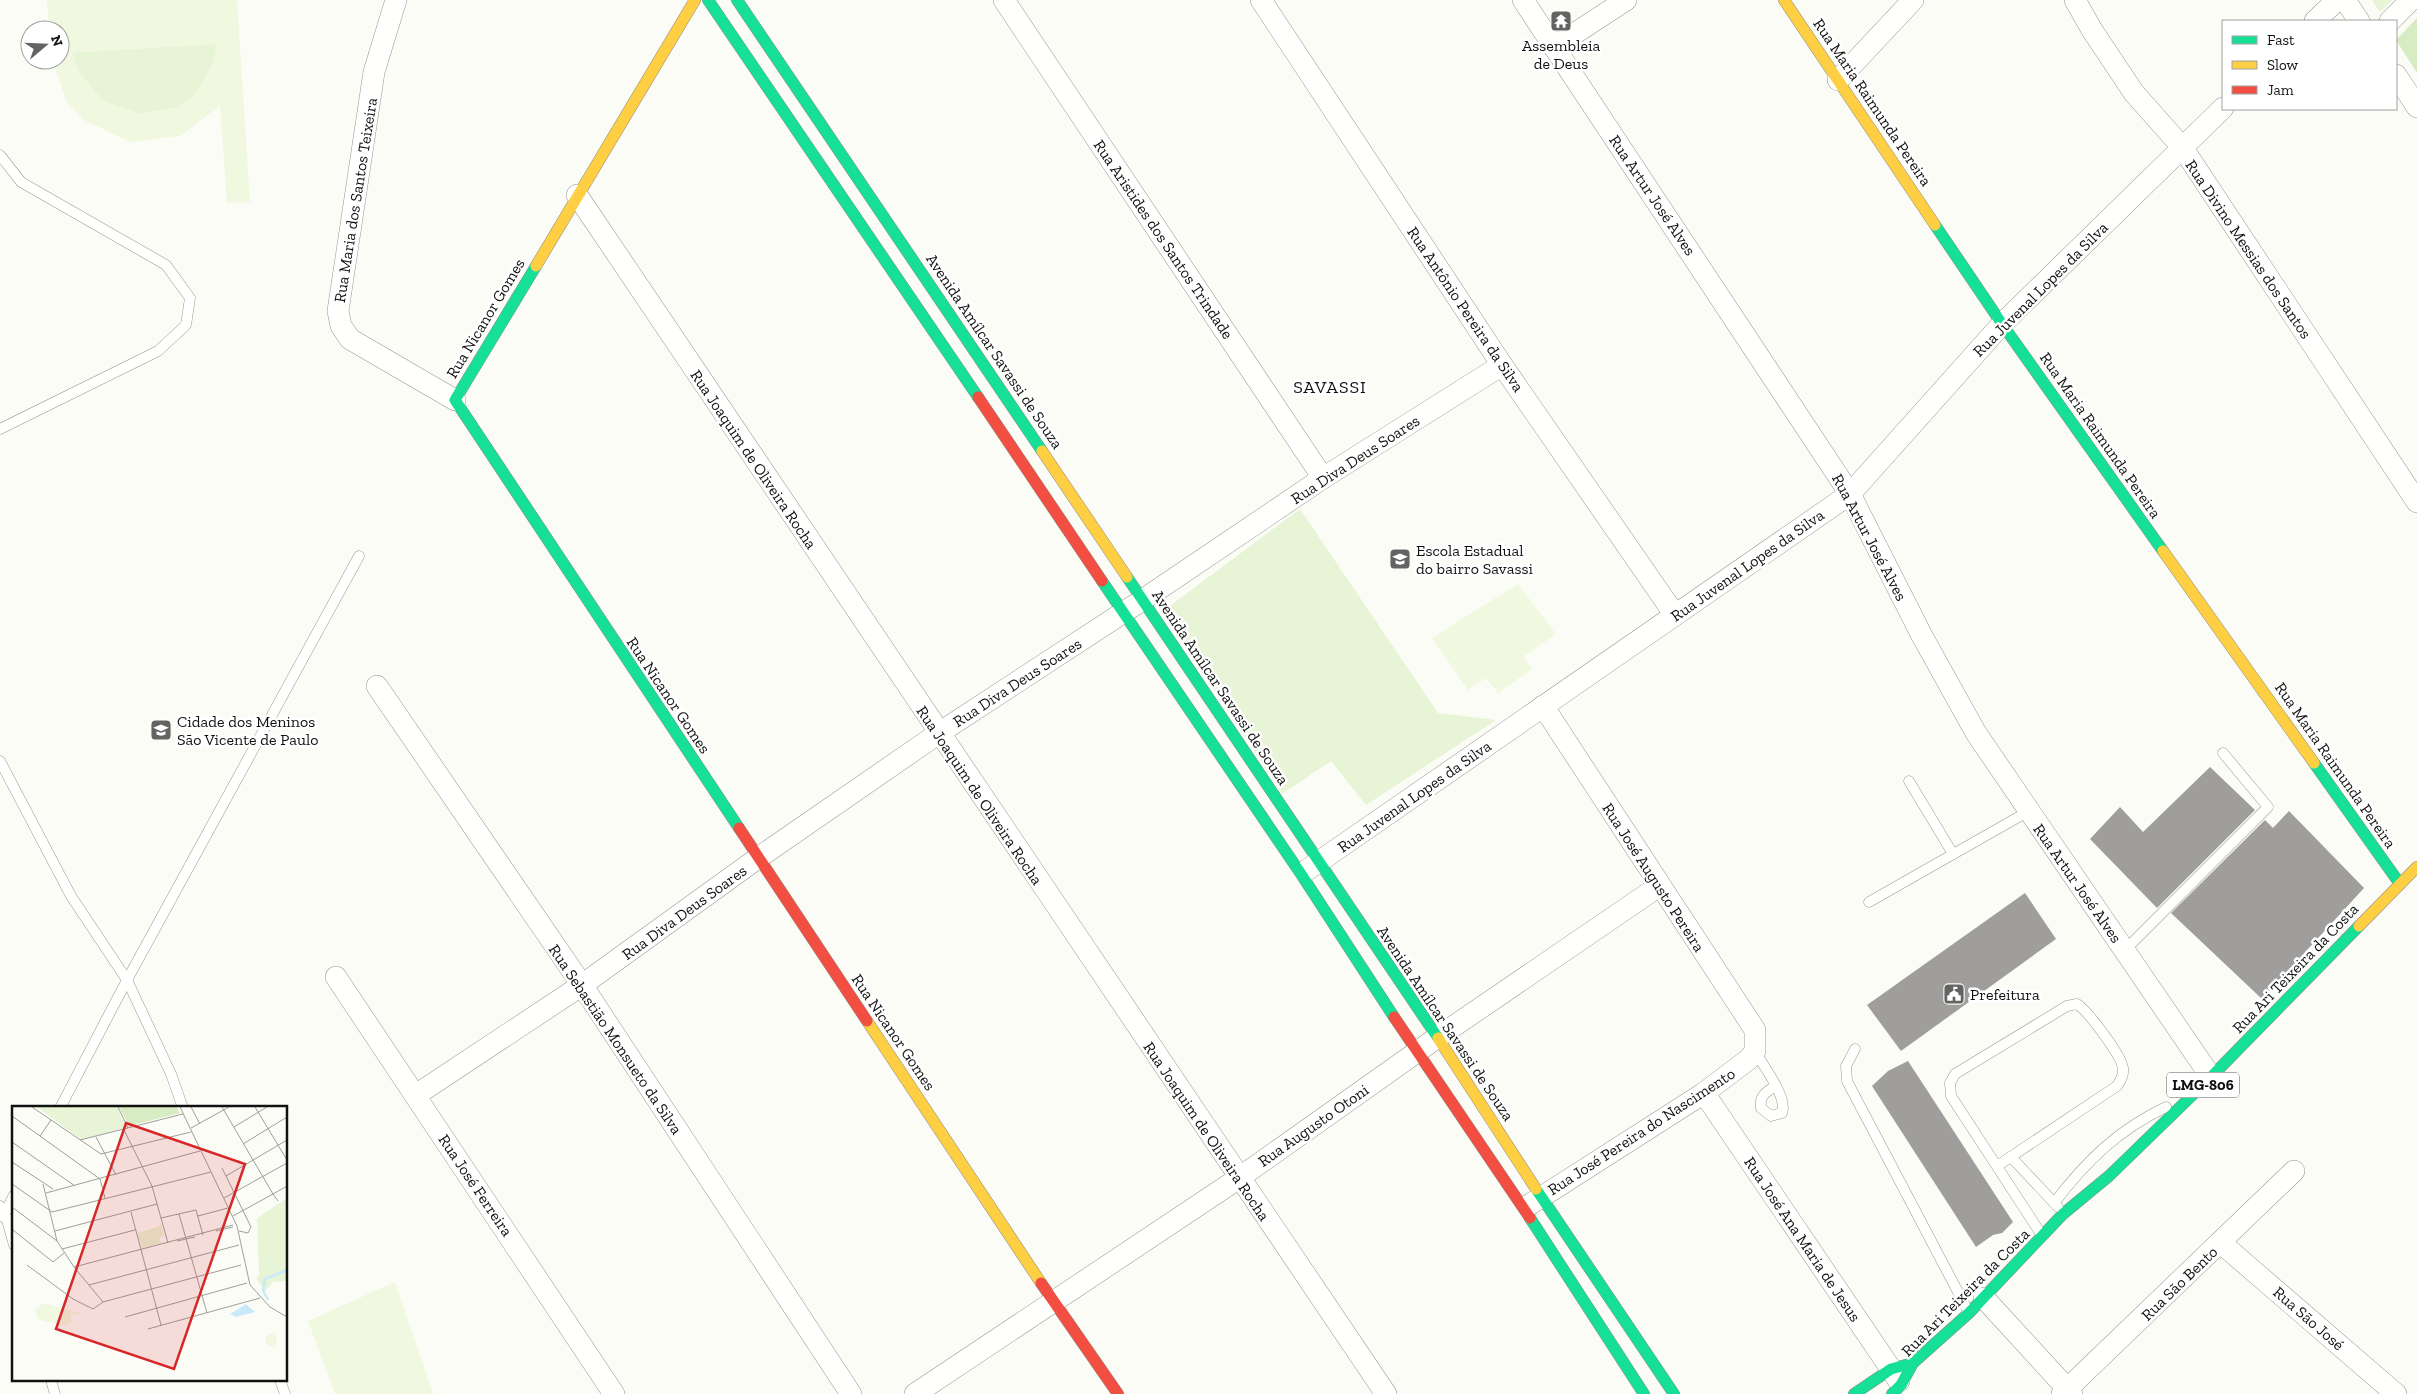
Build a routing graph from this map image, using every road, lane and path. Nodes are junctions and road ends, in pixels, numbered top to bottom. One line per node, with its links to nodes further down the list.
1 (396, 0): 28 (street, Rua Maria dos Santos Teixeira)
2 (695, 0): 25 (main road, Rua Nicanor Gomes)
3 (708, 0): 35 (main road, Avenida Amílcar Savassi de Souza)
4 (737, 0): 34 (main road, Avenida Amílcar Savassi de Souza)
5 (1004, 0): 30 (street, Rua Aristides dos Santos Trindade)
6 (1261, 0): 27 (street, Rua Antônio Pereira da Silva)
7 (1523, 0): 18 (street, Rua Artur José Alves)
8 (1626, 0): 18 (street)
9 (1784, 0): 20 (main road, Rua Maria Raimunda Pereira)
10 (1914, 0): 20 (street)
11 (2075, 0): 23 (street, Rua Divino Messias dos Santos)
12 (2337, 0): 15 (street)
13 (2345, 0): 16 (street)
14 (2411, 0): 17 (street)
15 (2316, 20)
16 (2358, 20)
17 (2391, 20)
18 (1554, 47): 31 (street, Rua Artur José Alves)
19 (2397, 77): 21 (street)
20 (1838, 80): 26 (main road, Rua Maria Raimunda Pereira)
21 (2417, 107)
22 (2222, 109): 23 (street, Rua Juvenal Lopes da Silva)
23 (2182, 148): 26 (street, Rua Juvenal Lopes da Silva); 32 (street, Rua Divino Messias dos Santos)
24 (0, 155): 29 (lane)
25 (577, 195): 28 (main road, Rua Nicanor Gomes); 39 (street, Rua Joaquim de Oliveira Rocha)
26 (2002, 324): 31 (street, Rua Juvenal Lopes da Silva); 49 (main road, Rua Maria Raimunda Pereira)
27 (1502, 365): 30 (street, Rua Diva Deus Soares); 36 (street, Rua Antônio Pereira da Silva)
28 (455, 400): 45 (main road, Rua Nicanor Gomes)
29 (0, 429)
30 (1323, 478): 34 (street, Rua Diva Deus Soares)
31 (1850, 494): 36 (street, Rua Juvenal Lopes da Silva); 43 (street, Rua Artur José Alves)
32 (2417, 502)
33 (359, 556): 54 (lane)
34 (1144, 600): 35 (street, Rua Diva Deus Soares); 46 (main road, Avenida Amílcar Savassi de Souza)
35 (1124, 612): 39 (street, Rua Diva Deus Soares); 48 (main road, Avenida Amílcar Savassi de Souza)
36 (1675, 615): 38 (street, Rua Juvenal Lopes da Silva)
37 (377, 686): 55 (street, Rua Sebastião Monsueto da Silva)
38 (1543, 706): 46 (street, Rua Juvenal Lopes da Silva); 50 (street, Rua José Augusto Pereira)
39 (939, 733): 45 (street, Rua Diva Deus Soares); 70 (street, Rua Joaquim de Oliveira Rocha)
40 (2223, 753): 52 (lane)
41 (0, 761): 54 (lane)
42 (1909, 781): 44 (lane)
43 (2029, 811): 44 (lane); 52 (street, Rua Artur José Alves)
44 (1953, 854): 51 (lane)
45 (758, 858): 55 (street, Rua Diva Deus Soares); 79 (main road, Rua Nicanor Gomes)
46 (1318, 862): 48 (street, Rua Juvenal Lopes da Silva); 56 (main road, Avenida Amílcar Savassi de Souza)
47 (2417, 867): 49 (main road, Rua Ari Teixeira da Costa / LMG-806)
48 (1301, 874): 59 (main road, Avenida Amílcar Savassi de Souza)
49 (2400, 884): 60 (main road, Rua Ari Teixeira da Costa / LMG-806)
50 (1659, 886): 56 (street, Rua Augusto Otoni); 58 (street, Rua José Augusto Pereira)
51 (1868, 902)
52 (2125, 950): 60 (street, Rua Artur José Alves)
53 (336, 977): 64 (street, Rua José Ferreira)
54 (127, 980): 65 (lane); 66 (lane)
55 (582, 986): 64 (street, Rua Diva Deus Soares); 87 (street, Rua Sebastião Monsueto da Silva)
56 (1438, 1036): 59 (street, Rua Augusto Otoni); 72 (main road, Avenida Amílcar Savassi de Souza)
57 (1855, 1049): 80 (lane)
58 (1755, 1051): 61 (lane); 63 (street, Rua José Pereira do Nascimento)
59 (1417, 1052): 70 (street, Rua Augusto Otoni); 72 (main road, Avenida Amílcar Savassi de Souza)
60 (2211, 1077): 62 (main road, Rua Ari Teixeira da Costa / LMG-806)
61 (1774, 1086)
62 (2196, 1092): 73 (lane, Rua Ari Teixeira da Costa); 75 (main road, Rua Ari Teixeira da Costa / LMG-806)
63 (1704, 1093): 72 (street, Rua José Pereira do Nascimento); 83 (street, Rua José Ana Maria de Jesus)
64 (416, 1095): 86 (street, Rua José Ferreira)
65 (61, 1106)
66 (182, 1106)
67 (2011, 1157): 68 (lane); 68 (lane); 73 (lane)
68 (1997, 1166): 76 (lane)
69 (2294, 1171): 78 (street, Rua São Bento)
70 (1238, 1178): 79 (street, Rua Augusto Otoni); 90 (street, Rua Joaquim de Oliveira Rocha)
71 (12, 1199): 74 (lane)
72 (1532, 1203): 91 (main road, Avenida Amílcar Savassi de Souza); 92 (main road, Avenida Amílcar Savassi de Souza)
73 (2054, 1203): 75 (lane)
74 (2, 1213): 77 (lane)
75 (2063, 1214): 76 (main road, Rua Ari Teixeira da Costa / LMG-806)
76 (2043, 1236): 80 (main road, Rua Ari Teixeira da Costa / LMG-806)
77 (12, 1240)
78 (2221, 1243): 84 (street, Rua São Bento); 94 (street, Rua São José)
79 (1054, 1303): 88 (street, Rua Augusto Otoni); 89 (main road, Rua Nicanor Gomes)
80 (1977, 1305): 81 (main road, Rua Ari Teixeira da Costa / LMG-806); 84 (street)
81 (1912, 1364): 83 (main road, LMG-806); 83 (main road, Rua Ari Teixeira da Costa / LMG-806)
82 (281, 1382): 85 (lane)
83 (1895, 1383): 93 (main road, LMG-806)
84 (2067, 1392)
85 (285, 1394)
86 (614, 1394)
87 (851, 1394)
88 (915, 1394)
89 (1118, 1394)
90 (1386, 1394)
91 (1644, 1394)
92 (1674, 1394)
93 (1854, 1394)
94 (2396, 1394)

